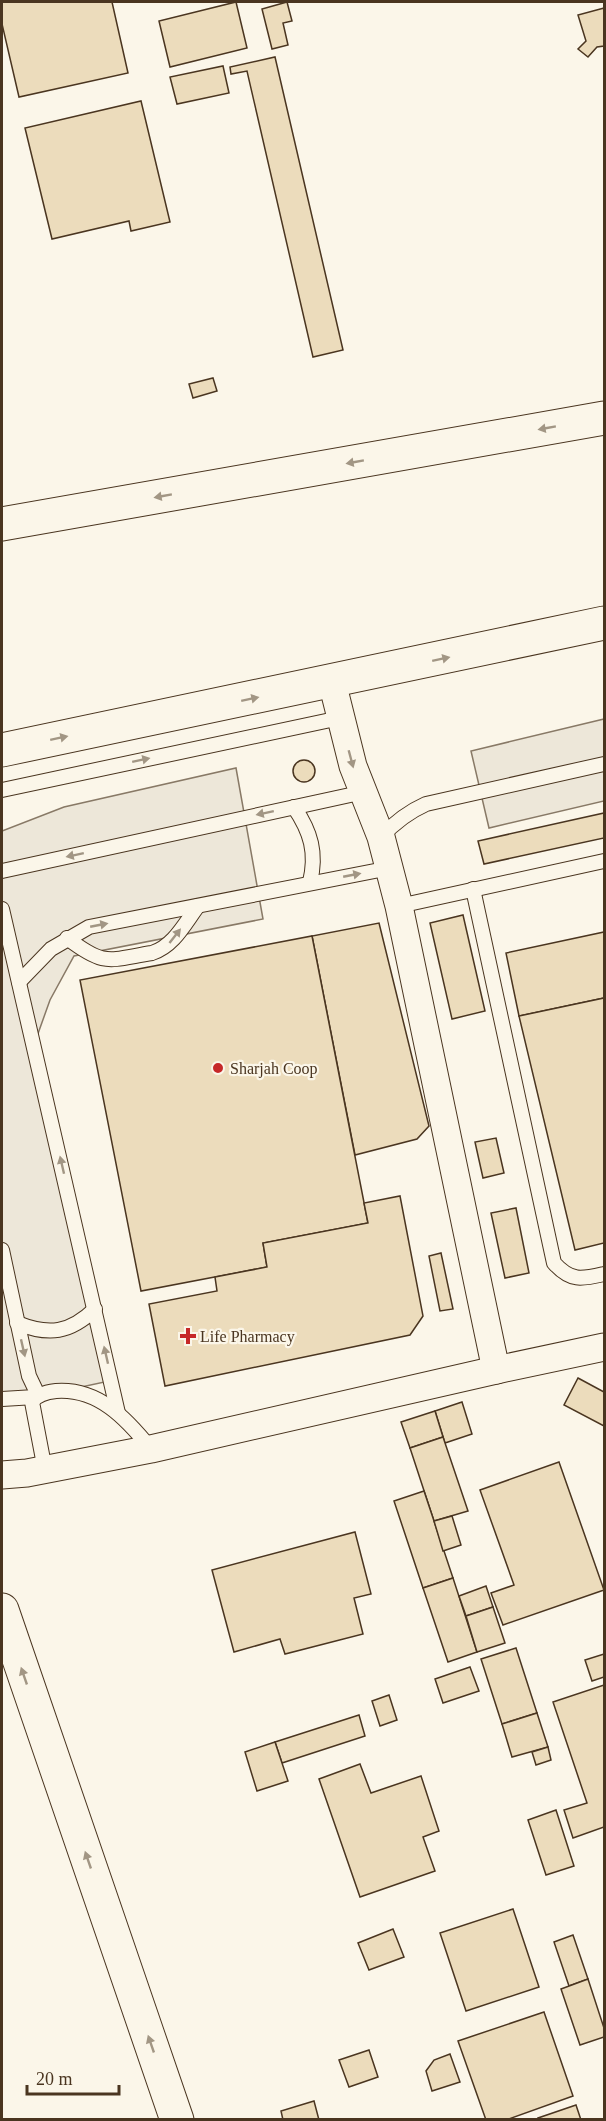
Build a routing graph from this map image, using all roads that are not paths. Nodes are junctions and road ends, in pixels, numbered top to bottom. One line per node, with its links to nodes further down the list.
1 (604, 418): 2 (main road, one-way to 2)
2 (2, 524)
3 (604, 623): 4 (main road, one-way to 3)
4 (332, 682): 5 (street); 6 (main road, one-way to 4)
5 (340, 718): 8 (lane, one-way to 5); 9 (street, one-way to 9)
6 (2, 750)
7 (604, 764): 11 (lane)
8 (2, 790)
9 (364, 792): 10 (lane); 11 (street)
10 (294, 807): 14 (lane, one-way to 14); 15 (lane)
11 (381, 837): 13 (street)
12 (604, 861): 16 (lane)
13 (390, 868): 15 (lane, one-way to 13); 18 (street)
14 (2, 871)
15 (310, 882): 17 (lane)
16 (473, 889): 18 (lane); 23 (lane)
17 (198, 906): 20 (lane, one-way to 17); 20 (lane, one-way to 17)
18 (399, 906): 27 (street)
19 (2, 909): 21 (lane)
20 (67, 938): 21 (lane)
21 (19, 982): 24 (lane, one-way to 21)
22 (2, 1250): 25 (lane)
23 (604, 1274)
24 (95, 1309): 25 (lane); 30 (lane, one-way to 24)
25 (17, 1323): 28 (lane, one-way to 28)
26 (604, 1347): 27 (street)
27 (496, 1370): 31 (street)
28 (36, 1396): 29 (lane); 30 (lane); 32 (lane)
29 (2, 1399)
30 (118, 1413): 31 (lane)
31 (151, 1449): 32 (street)
32 (24, 1472): 33 (street)
33 (2, 1489)
34 (2, 1610): 35 (main road, one-way to 34)
35 (177, 2120)

